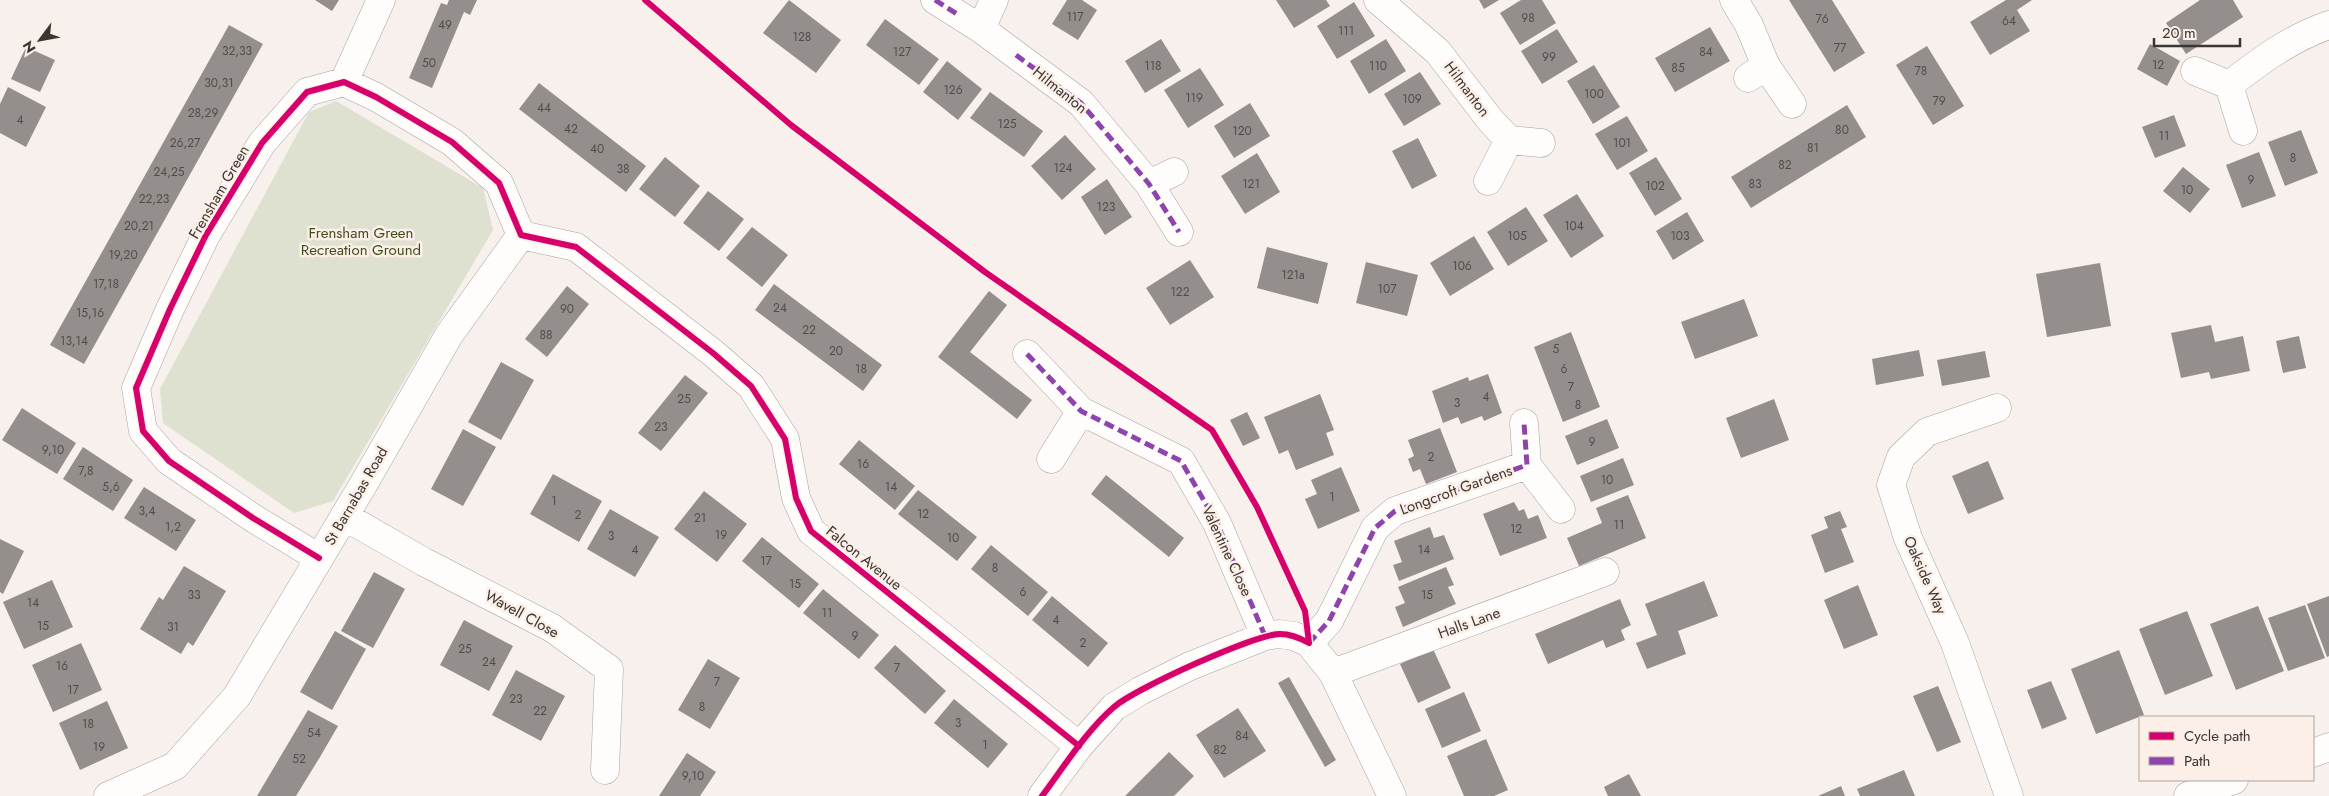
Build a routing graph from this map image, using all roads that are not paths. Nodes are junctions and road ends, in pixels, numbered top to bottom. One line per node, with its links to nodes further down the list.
1 (381, 0): 9 (street)
2 (935, 0): 7 (street, Hilmanton)
3 (994, 0): 7 (street)
4 (1378, 0): 13 (street, Hilmanton)
5 (1734, 0): 11 (street)
6 (2329, 24): 10 (street)
7 (981, 29): 17 (street, Hilmanton)
8 (2195, 71): 10 (street)
9 (344, 82): 19 (street); 28 (street, Frensham Green)
10 (2228, 85): 12 (street)
11 (1792, 104)
12 (2243, 131)
13 (1509, 140): 14 (street); 16 (street)
14 (1541, 143)
15 (1174, 172): 17 (street)
16 (1488, 181)
17 (1149, 184): 18 (street, Hilmanton)
18 (1179, 232)
19 (521, 235): 27 (street, St Barnabas Road); 33 (street, Falcon Avenue)
20 (1027, 354): 22 (street, Valentine Close)
21 (1997, 408): 41 (street, Oakside Way)
22 (1081, 411): 24 (street); 30 (street, Valentine Close)
23 (1524, 423): 25 (street, Longcroft Gardens)
24 (1051, 460)
25 (1527, 465): 26 (street, Longcroft Gardens); 31 (street, Longcroft Gardens)
26 (1561, 509)
27 (344, 516): 28 (street, St Barnabas Road); 36 (street, Wavell Close)
28 (319, 558): 38 (street, St Barnabas Road)
29 (1605, 572): 32 (street, Halls Lane)
30 (1266, 636): 31 (street); 33 (street)
31 (1309, 643): 32 (street)
32 (1333, 673): 40 (street)
33 (1079, 746): 39 (street)
34 (2329, 747): 35 (street)
35 (2314, 753)
36 (605, 770)
37 (2231, 781): 42 (street)
38 (108, 796)
39 (1042, 796)
40 (1392, 796)
41 (2009, 796)
42 (2188, 796)

